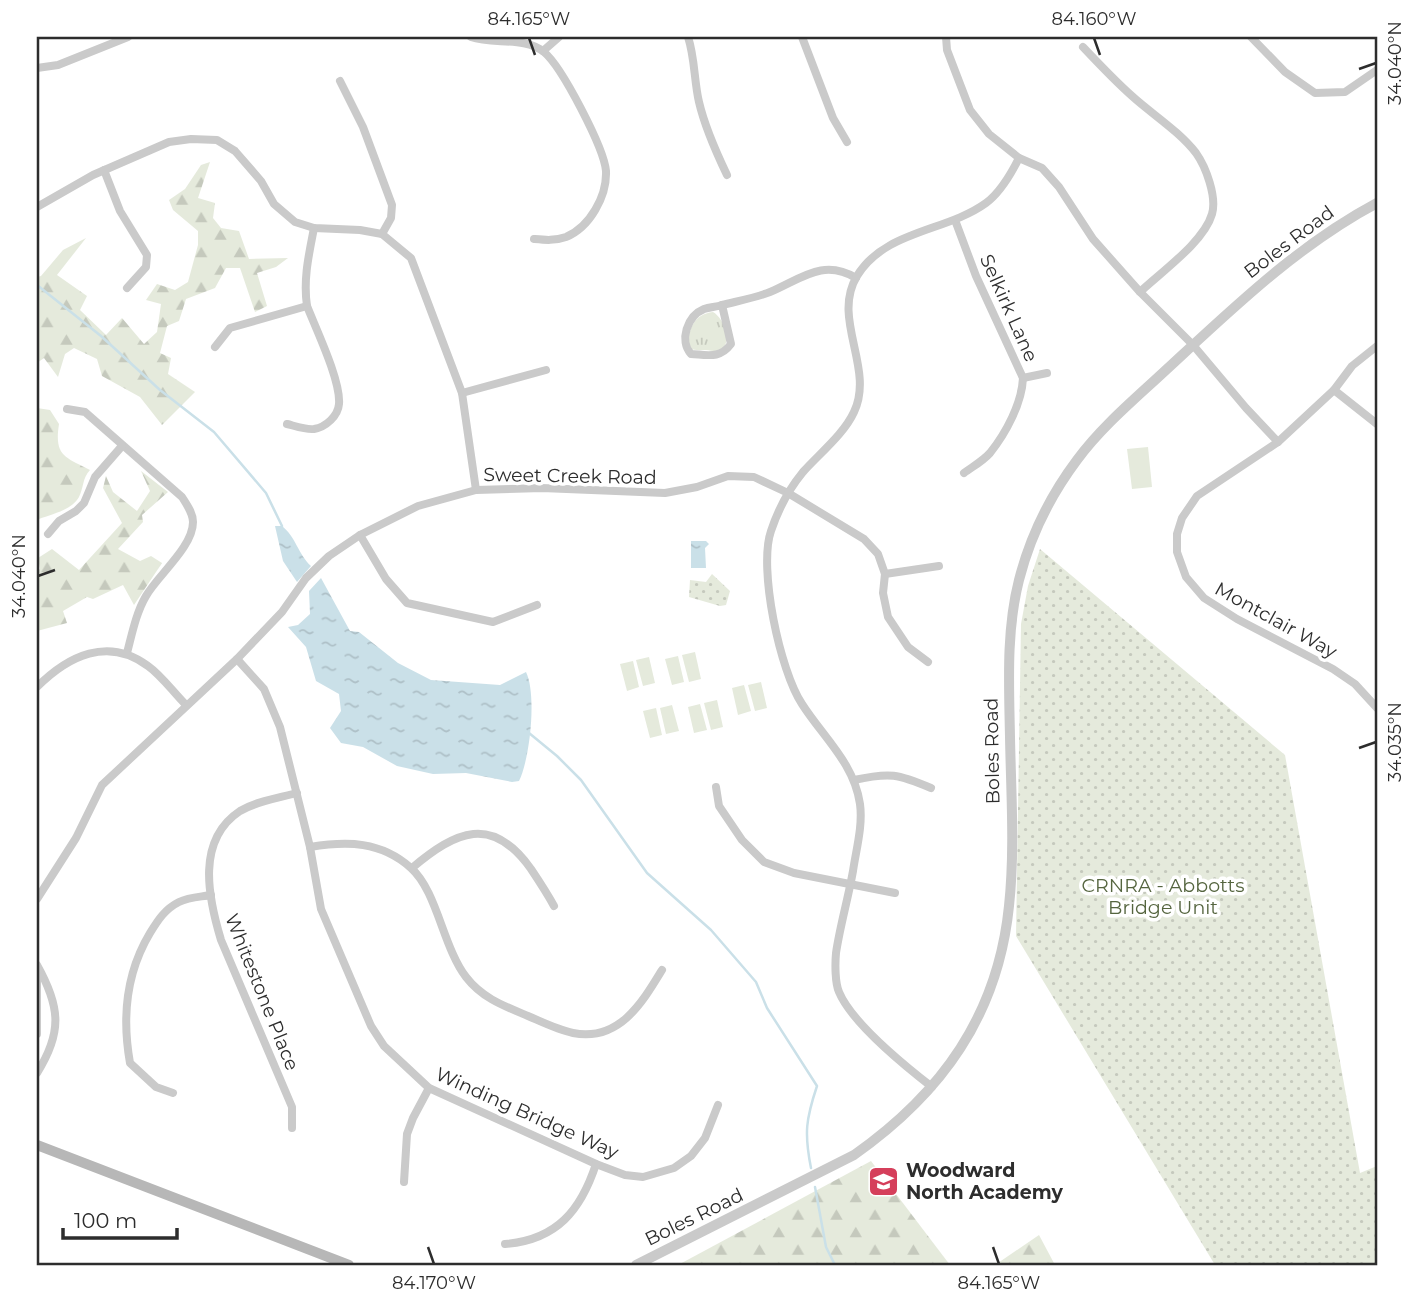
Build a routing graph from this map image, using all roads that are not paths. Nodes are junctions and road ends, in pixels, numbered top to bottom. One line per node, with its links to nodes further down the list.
1 (128, 37): 10 (street)
2 (471, 37): 9 (street)
3 (559, 37): 9 (street)
4 (688, 37): 16 (street)
5 (802, 37): 13 (street)
6 (946, 37): 14 (street)
7 (1251, 37): 11 (street)
8 (1083, 47): 25 (street)
9 (543, 51): 22 (street)
10 (37, 68)
11 (1377, 70)
12 (340, 80): 21 (street)
13 (847, 142)
14 (1019, 158): 19 (street); 25 (street)
15 (104, 170): 18 (street); 20 (street); 24 (street)
16 (727, 175)
17 (1377, 203): 28 (street, Boles Road)
18 (37, 207)
19 (956, 220): 23 (street); 33 (street, Selkirk Lane)
20 (314, 228): 21 (street); 27 (street)
21 (382, 234): 35 (street)
22 (534, 239)
23 (856, 278): 26 (street); 43 (street)
24 (127, 288)
25 (1140, 292): 28 (street)
26 (722, 305): 26 (street)
27 (307, 306): 30 (street); 37 (street)
28 (1193, 345): 39 (street); 71 (street, Boles Road)
29 (1377, 346): 34 (street, Montclair Way)
30 (215, 347)
31 (546, 370): 35 (street)
32 (1047, 373): 33 (street)
33 (1023, 378): 41 (street, Selkirk Lane)
34 (1334, 390): 38 (street); 39 (street, Montclair Way)
35 (462, 393): 42 (street)
36 (67, 409): 40 (street)
37 (287, 424)
38 (1377, 424)
39 (1278, 442): 54 (street, Montclair Way)
40 (122, 446): 44 (street); 49 (street)
41 (964, 473)
42 (477, 490): 43 (street, Sweet Creek Road); 45 (street, Sweet Creek Road)
43 (788, 493): 47 (street, Sweet Creek Road); 55 (street)
44 (48, 534)
45 (360, 535): 48 (street); 50 (street, Sweet Creek Road)
46 (939, 566): 47 (street)
47 (885, 575): 51 (street, Sweet Creek Road)
48 (537, 606)
49 (127, 653): 52 (street); 53 (street)
50 (237, 659): 53 (street, Sweet Creek Road); 58 (street, Winding Bridge Way)
51 (928, 662)
52 (37, 685)
53 (186, 705): 64 (street, Sweet Creek Road)
54 (1377, 708)
55 (854, 780): 57 (street); 61 (street)
56 (716, 788): 61 (street)
57 (931, 788)
58 (297, 793): 59 (street, Winding Bridge Way); 63 (street, Whitestone Place)
59 (310, 847): 60 (street); 72 (street, Winding Bridge Way)
60 (412, 868): 65 (street); 67 (street)
61 (851, 883): 62 (street); 71 (street)
62 (894, 893)
63 (211, 895): 73 (street); 75 (street, Whitestone Place)
64 (37, 900)
65 (554, 906)
66 (37, 965): 70 (street)
67 (662, 970)
68 (37, 975): 69 (street)
69 (37, 1034)
70 (37, 1073)
71 (932, 1087): 83 (street, Boles Road)
72 (429, 1088): 79 (street, Winding Bridge Way); 80 (street)
73 (173, 1093)
74 (718, 1105): 79 (street, Winding Bridge Way)
75 (292, 1128)
76 (37, 1138): 78 (main road)
77 (37, 1145): 78 (main road)
78 (85, 1164): 82 (main road)
79 (596, 1164): 81 (street)
80 (404, 1182)
81 (505, 1244)
82 (349, 1265)
83 (636, 1265)

